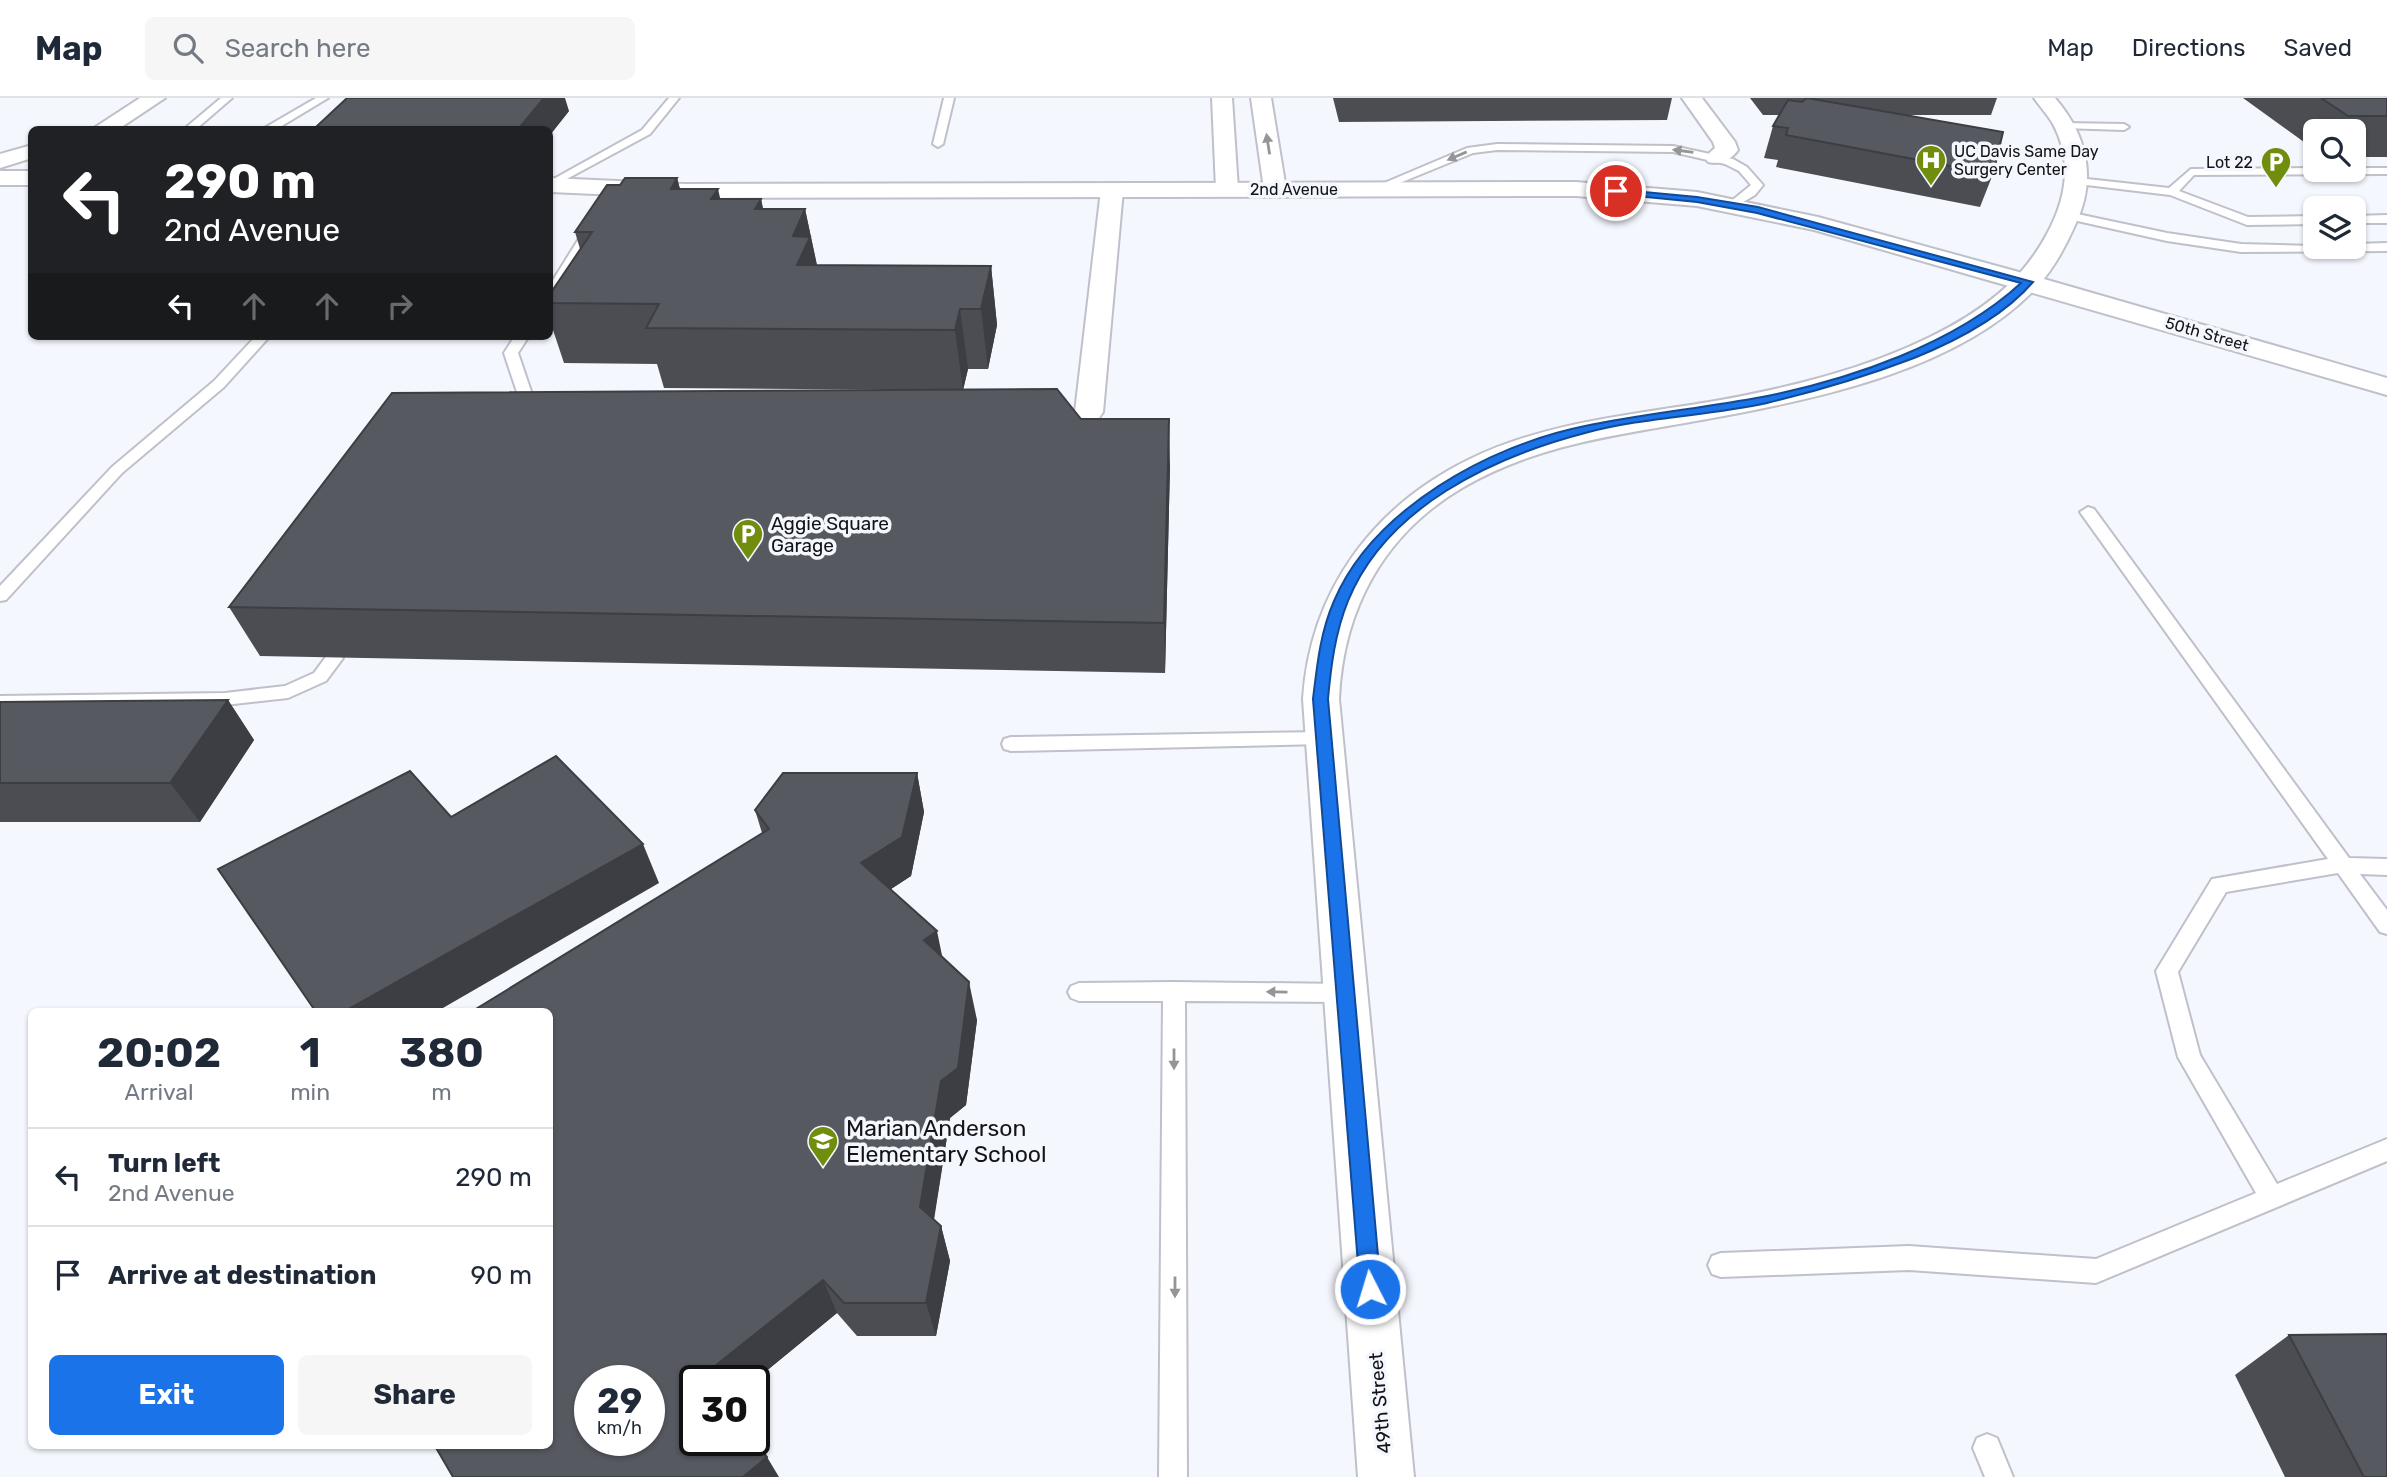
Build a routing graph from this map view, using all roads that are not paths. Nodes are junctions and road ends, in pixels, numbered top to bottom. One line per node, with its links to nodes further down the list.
1 (155, 98): 10 (street)
2 (227, 98): 11 (lane)
3 (323, 98): 12 (lane)
4 (674, 98): 23 (lane)
5 (949, 98): 15 (lane)
6 (1222, 98): 25 (street)
7 (1261, 98): 26 (street, one-way to 7)
8 (1692, 98): 17 (street)
9 (2044, 98): 13 (street, 49th Street)
10 (90, 125)
11 (193, 126)
12 (273, 126)
13 (2065, 126): 14 (lane); 22 (street, 49th Street)
14 (2124, 127)
15 (937, 144)
16 (28, 152): 18 (street)
17 (1716, 157): 27 (lane, one-way to 27); 30 (lane)
18 (0, 161)
19 (2387, 171): 29 (lane)
20 (0, 178): 21 (street)
21 (28, 178)
22 (2078, 181): 29 (lane); 31 (street, 49th Street)
23 (553, 183)
24 (553, 185): 28 (street, 2nd Avenue)
25 (1227, 189): 26 (street, 2nd Avenue); 28 (street, 2nd Avenue)
26 (1275, 189): 27 (street, 2nd Avenue)
27 (1377, 189): 30 (street, 2nd Avenue)
28 (1112, 190): 42 (street)
29 (2172, 192): 34 (lane)
30 (1733, 205): 37 (street, 2nd Avenue)
31 (2068, 216): 36 (lane); 37 (street, 49th Street)
32 (598, 218): 38 (lane)
33 (2387, 219): 35 (lane)
34 (2303, 220)
35 (2366, 220)
36 (2387, 247)
37 (2028, 282): 41 (street, 50th Street); 48 (street, 49th Street)
38 (553, 289)
39 (259, 340): 45 (lane)
40 (520, 340): 43 (lane)
41 (2387, 387)
42 (1082, 412)
43 (545, 413)
44 (2088, 512): 50 (lane)
45 (0, 596)
46 (334, 658): 47 (lane)
47 (0, 702)
48 (1324, 738): 49 (lane); 55 (street, 49th Street)
49 (1011, 744)
50 (2341, 865): 51 (lane); 52 (lane); 57 (lane)
51 (2387, 867)
52 (2387, 926)
53 (1174, 991): 54 (lane); 55 (lane, one-way to 53); 60 (lane, one-way to 60)
54 (1079, 992)
55 (1345, 993): 61 (street, 49th Street)
56 (2387, 1150): 57 (lane)
57 (2273, 1199): 58 (lane)
58 (1721, 1265)
59 (1987, 1448): 62 (lane)
60 (1173, 1477)
61 (1386, 1477)
62 (1998, 1477)

